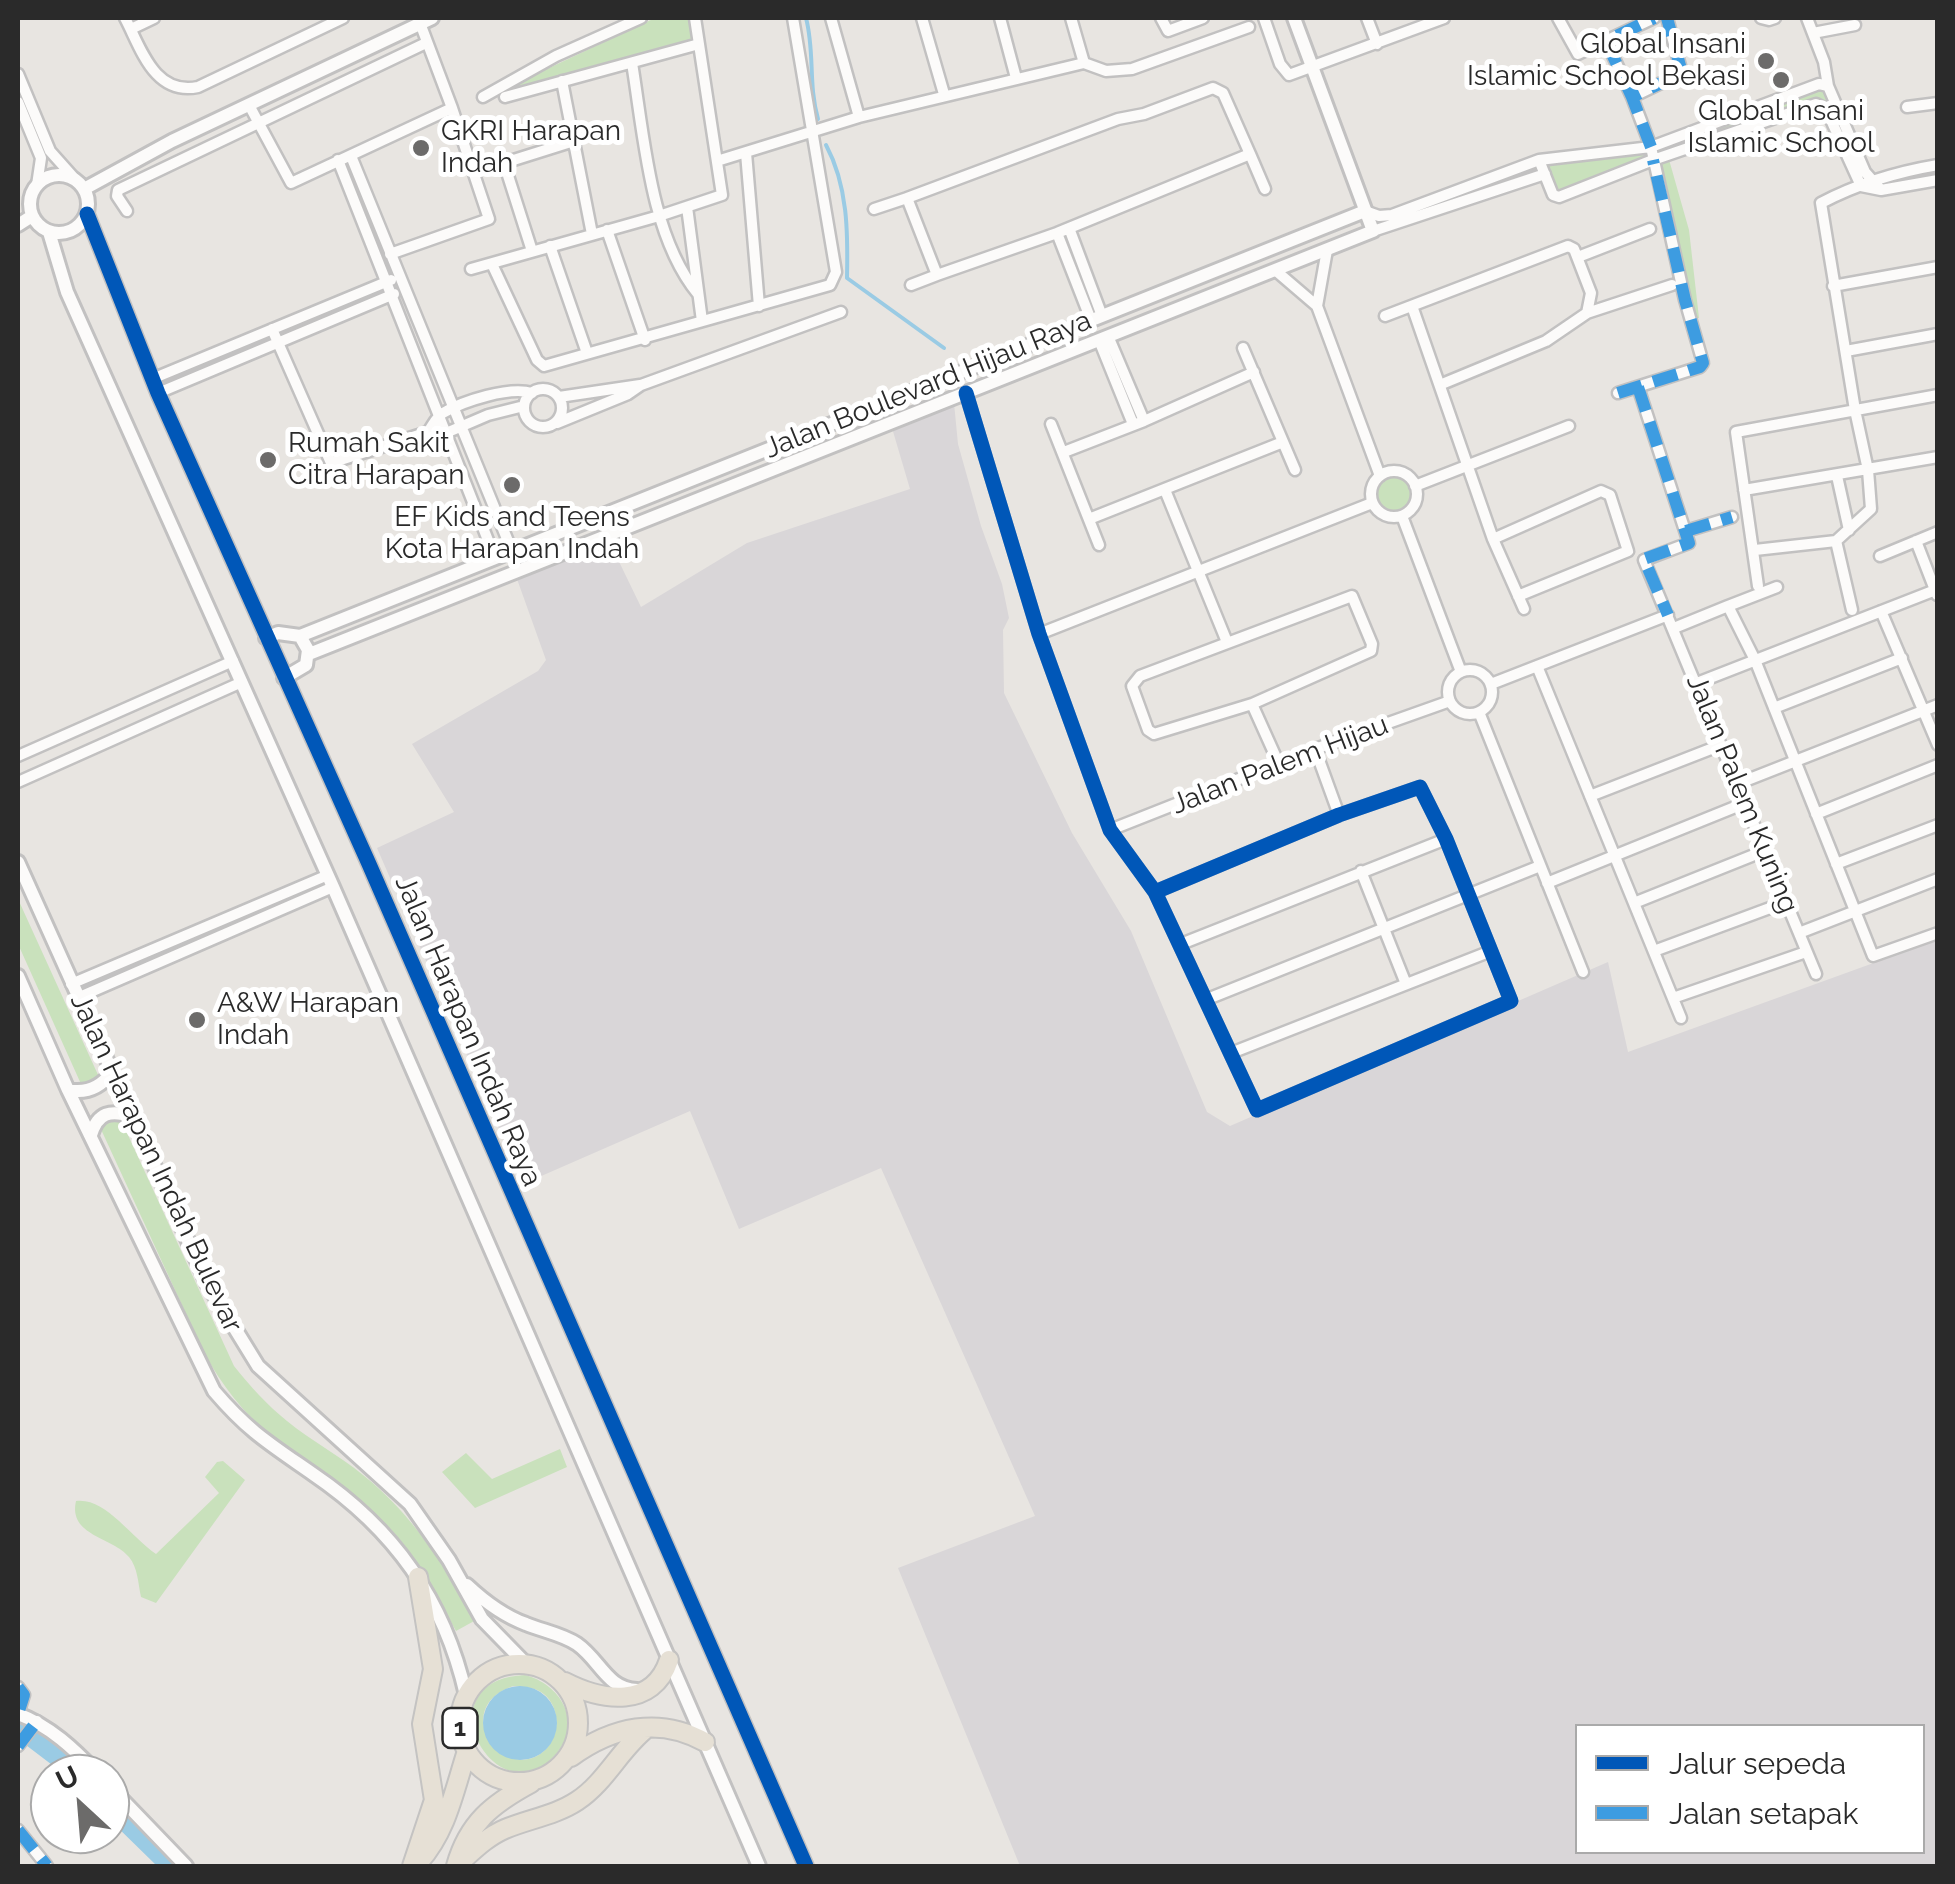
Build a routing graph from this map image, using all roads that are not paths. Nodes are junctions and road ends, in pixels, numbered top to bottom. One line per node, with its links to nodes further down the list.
1 (125, 18): 27 (street)
2 (154, 18): 27 (street)
3 (343, 18): 27 (street)
4 (641, 18): 41 (street)
5 (695, 18): 31 (street)
6 (793, 18): 51 (street)
7 (831, 18): 49 (street)
8 (922, 18): 40 (street)
9 (1000, 18): 37 (street)
10 (1071, 18): 34 (street)
11 (1161, 18): 24 (street)
12 (1203, 18): 24 (street)
13 (1264, 18): 35 (street)
14 (1294, 18): 35 (street)
15 (1367, 18): 32 (street)
16 (1444, 18): 32 (street)
17 (1558, 18): 29 (street)
18 (1654, 18): 29 (street)
19 (1667, 18): 43 (street)
20 (1762, 18): 21 (street)
21 (1775, 18)
22 (1807, 18): 28 (street)
23 (426, 20): 30 (street); 45 (street)
24 (1180, 22)
25 (1855, 25): 28 (street)
26 (1248, 27): 34 (street)
27 (131, 29)
28 (1813, 32): 39 (street)
29 (1606, 42): 43 (street)
30 (426, 43): 47 (street); 50 (street)
31 (699, 44): 33 (street); 60 (street)
32 (1377, 44): 35 (street)
33 (632, 63): 38 (street); 80 (street)
34 (1084, 63): 37 (street)
35 (1312, 69): 77 (street)
36 (18, 74): 65 (street)
37 (1016, 78): 40 (street)
38 (562, 81): 42 (street); 52 (street)
39 (1828, 86): 53 (street); 63 (street)
40 (944, 94): 49 (street)
41 (484, 97)
42 (505, 97)
43 (1632, 97): 53 (street)
44 (18, 102): 66 (street)
45 (256, 102): 50 (street); 65 (street)
46 (1938, 103): 48 (street)
47 (452, 108): 56 (street); 93 (street)
48 (1906, 108)
49 (859, 117): 51 (street)
50 (264, 120): 57 (street); 76 (street)
51 (816, 131): 54 (street); 113 (street)
52 (574, 140): 88 (street); 92 (street)
53 (1651, 147): 58 (street); 59 (street)
54 (746, 153): 60 (street); 69 (street)
55 (1250, 154): 68 (street); 72 (street); 82 (street)
56 (351, 156): 57 (street); 93 (street)
57 (338, 160): 105 (street)
58 (1539, 160): 62 (street); 77 (street)
59 (1652, 160): 62 (street); 67 (street); 133 (street)
60 (716, 161): 71 (street)
61 (1938, 165): 63 (street)
62 (1545, 174): 86 (street)
63 (1871, 179): 67 (street); 70 (street)
64 (1938, 180): 70 (street)
65 (80, 184): 66 (street); 78 (street)
66 (36, 185): 73 (street)
67 (1861, 186): 70 (street); 108 (street)
68 (1265, 189)
69 (748, 190): 71 (street); 113 (street)
70 (1881, 190)
71 (722, 194): 74 (street)
72 (907, 198): 75 (street); 103 (street)
73 (24, 204): 79 (street)
74 (688, 207): 80 (street); 110 (street)
75 (874, 209)
76 (128, 211)
77 (1365, 211): 86 (street); 102 (street, Jalan Boulevard Hijau Raya)
78 (87, 214): 85 (street); 90 (street, Jalan Harapan Indah Raya)
79 (32, 216): 81 (street); 85 (street)
80 (659, 216): 84 (street); 110 (street)
81 (18, 225)
82 (1069, 228): 87 (street); 97 (street)
83 (1650, 229): 94 (street)
84 (607, 230): 88 (street); 124 (street)
85 (50, 232): 95 (street)
86 (1373, 232): 91 (street, Jalan Boulevard Hijau Raya)
87 (1058, 233): 99 (street); 103 (street)
88 (592, 234): 89 (street)
89 (550, 246): 92 (street); 128 (street)
90 (98, 249): 95 (street); 131 (street, Jalan Harapan Indah Raya)
91 (1327, 250): 101 (street, Jalan Boulevard Hijau Raya); 114 (street)
92 (532, 251): 96 (street)
93 (390, 254): 104 (street)
94 (1578, 257): 115 (street); 117 (street)
95 (56, 260): 198 (street)
96 (492, 264): 100 (street); 128 (street)
97 (1084, 264): 99 (street); 119 (street)
98 (1938, 267): 108 (street)
99 (1071, 268): 119 (street)
100 (471, 269)
101 (1275, 270): 111 (street, Jalan Boulevard Hijau Raya); 114 (street)
102 (1207, 274): 111 (street); 119 (street, Jalan Boulevard Hijau Raya)
103 (937, 275): 106 (street)
104 (399, 277): 105 (street); 109 (street)
105 (386, 282): 112 (street); 121 (street)
106 (912, 285)
107 (1672, 285): 117 (street)
108 (1834, 286): 127 (street)
109 (404, 290): 112 (street); 140 (street)
110 (698, 294): 120 (street)
111 (1215, 294): 123 (street, Jalan Boulevard Hijau Raya)
112 (392, 295): 125 (street); 142 (street)
113 (759, 306): 120 (street)
114 (1317, 306): 159 (street)
115 (1412, 306): 118 (street); 130 (street)
116 (841, 312): 132 (street)
117 (1588, 313): 130 (street)
118 (1385, 316)
119 (1097, 318): 143 (street, Jalan Boulevard Hijau Raya)
120 (702, 321): 124 (street)
121 (272, 329): 125 (street); 131 (street)
122 (1938, 334): 127 (street)
123 (1104, 338): 135 (street, Jalan Boulevard Hijau Raya); 144 (street)
124 (644, 340): 128 (street)
125 (278, 341): 131 (street); 150 (street)
126 (1243, 348): 129 (street)
127 (1846, 351): 141 (street)
128 (587, 353)
129 (1254, 372): 144 (street); 153 (street)
130 (1442, 384): 156 (street)
131 (155, 386): 193 (street, Jalan Harapan Indah Raya)
132 (641, 386): 138 (street); 145 (street)
133 (1638, 388): 136 (street); 169 (street)
134 (532, 392): 138 (street); 139 (street); 140 (street)
135 (966, 393): 152 (street, Jalan Boulevard Hijau Raya); 191 (street)
136 (1618, 393)
137 (1938, 395): 141 (street)
138 (559, 397): 145 (street)
139 (524, 406): 145 (street); 149 (street)
140 (452, 408): 142 (street); 149 (street)
141 (1855, 410): 158 (street); 163 (street)
142 (438, 415): 150 (street); 151 (street)
143 (842, 420): 147 (street, Jalan Boulevard Hijau Raya); 152 (street)
144 (1139, 422): 154 (street)
145 (556, 423)
146 (1051, 424): 154 (street)
147 (828, 425): 152 (street); 176 (street, Jalan Boulevard Hijau Raya)
148 (1568, 426): 156 (street)
149 (459, 427): 151 (street); 176 (street)
150 (428, 432): 151 (street)
151 (446, 433): 178 (street)
152 (844, 441): 180 (street, Jalan Boulevard Hijau Raya)
153 (1283, 442): 157 (street); 162 (street)
154 (1064, 452): 167 (street)
155 (1938, 457): 158 (street)
156 (1467, 466): 161 (street); 171 (street)
157 (1295, 470)
158 (1868, 470): 160 (street); 168 (street)
159 (1380, 476): 161 (street); 164 (street)
160 (1837, 476): 163 (street); 168 (street)
161 (1416, 486): 165 (street)
162 (1165, 490): 167 (street); 179 (street)
163 (1744, 490): 175 (street)
164 (1372, 502): 165 (street); 179 (street)
165 (1402, 516): 200 (street)
166 (1732, 517): 169 (street)
167 (1089, 520): 174 (street)
168 (1849, 530): 172 (street)
169 (1686, 531): 189 (street, Jalan Palem Kuning)
170 (1938, 532): 173 (street)
171 (1493, 538): 184 (street); 184 (street)
172 (1836, 541): 175 (street); 187 (street)
173 (1916, 541): 177 (street); 183 (street)
174 (1099, 546)
175 (1755, 550): 181 (street)
176 (512, 552): 178 (street, Jalan Boulevard Hijau Raya)
177 (1880, 556)
178 (491, 560): 180 (street); 192 (street, Jalan Boulevard Hijau Raya)
179 (1198, 569): 191 (street); 194 (street)
180 (494, 580): 195 (street, Jalan Boulevard Hijau Raya)
181 (1758, 586)
182 (1776, 587): 185 (street)
183 (1937, 592): 188 (street)
184 (1518, 596): 186 (street)
185 (1728, 606): 190 (street); 197 (street)
186 (1524, 609)
187 (1852, 610)
188 (1882, 611): 196 (street); 197 (street)
189 (1668, 615): 190 (street, Jalan Palem Kuning); 199 (street)
190 (1674, 628): 203 (street, Jalan Palem Kuning)
191 (1039, 634): 225 (street)
192 (300, 636): 193 (street, Jalan Boulevard Hijau Raya); 195 (street)
193 (266, 638): 201 (street, Jalan Harapan Indah Raya)
194 (1226, 642): 206 (street); 206 (street)
195 (309, 654): 201 (street)
196 (1902, 658): 208 (street); 209 (street)
197 (1754, 660): 203 (street); 208 (street)
198 (233, 661): 202 (street); 214 (street)
199 (1537, 666): 204 (street); 220 (street)
200 (1461, 672): 204 (street); 205 (street)
201 (284, 678): 286 (street, Jalan Harapan Indah Raya)
202 (242, 682): 218 (street); 234 (street)
203 (1697, 682): 211 (street, Jalan Palem Kuning)
204 (1490, 684): 210 (street)
205 (1450, 701): 210 (street); 213 (street, Jalan Palem Hijau)
206 (1252, 704): 216 (street)
207 (1938, 706): 209 (street)
208 (1774, 708): 215 (street)
209 (1924, 711): 212 (street); 215 (street)
210 (1479, 712): 231 (street)
211 (1720, 745): 219 (street, Jalan Palem Kuning); 220 (street)
212 (1938, 745)
213 (1315, 749): 216 (street, Jalan Palem Hijau); 223 (street)
214 (18, 756)
215 (1796, 761): 219 (street); 222 (street)
216 (1279, 764): 225 (street, Jalan Palem Hijau)
217 (1938, 764): 222 (street)
218 (18, 782)
219 (1737, 784): 221 (street, Jalan Palem Kuning)
220 (1590, 796): 228 (street)
221 (1745, 804): 227 (street, Jalan Palem Kuning); 228 (street)
222 (1816, 814): 230 (street)
223 (1339, 815): 226 (street); 236 (street)
224 (1938, 826): 230 (street)
225 (1110, 830): 236 (street)
226 (1446, 838): 232 (street); 237 (street)
227 (1764, 851): 238 (street, Jalan Palem Kuning); 239 (street)
228 (1615, 856): 235 (street); 239 (street)
229 (18, 862): 251 (street, Jalan Harapan Indah Bulevar)
230 (1836, 864): 240 (street)
231 (1540, 866): 235 (street); 237 (street)
232 (1361, 871): 241 (street); 244 (street)
233 (1938, 879): 240 (street)
234 (331, 881): 251 (street); 253 (street); 264 (street)
235 (1548, 883): 248 (street)
236 (1155, 892): 244 (street)
237 (1468, 894): 241 (street); 245 (street)
238 (1786, 902): 242 (street, Jalan Palem Kuning); 246 (street)
239 (1634, 903): 246 (street)
240 (1854, 912): 242 (street); 243 (street)
241 (1384, 928): 252 (street); 255 (street)
242 (1798, 933): 247 (street, Jalan Palem Kuning)
243 (1938, 934)
244 (1180, 944): 255 (street)
245 (1491, 951): 252 (street); 257 (street)
246 (1654, 951): 254 (street)
247 (1806, 952): 249 (street, Jalan Palem Kuning); 254 (street)
248 (1583, 972)
249 (1816, 974)
250 (18, 976): 259 (street, Jalan Harapan Indah Bulevar)
251 (71, 984): 253 (street, Jalan Harapan Indah Bulevar)
252 (1406, 984): 257 (street)
253 (78, 998): 258 (street, Jalan Harapan Indah Bulevar)
254 (1674, 998): 256 (street)
255 (1205, 1000): 257 (street)
256 (1681, 1018)
257 (1230, 1053)
258 (112, 1072): 259 (street); 260 (street, Jalan Harapan Indah Bulevar)
259 (68, 1090): 261 (street, Jalan Harapan Indah Bulevar)
260 (132, 1116): 261 (street); 263 (street, Jalan Harapan Indah Bulevar)
261 (91, 1135): 262 (street, Jalan Harapan Indah Bulevar)
262 (418, 1577): 269 (street, Jalan Harapan Indah Bulevar); 283 (highway)
263 (462, 1580): 265 (street, Jalan Harapan Indah Bulevar); 268 (street)
264 (669, 1660): 268 (highway); 273 (street)
265 (525, 1663): 266 (highway); 269 (highway, 1)
266 (560, 1679): 268 (highway); 277 (highway)
267 (18, 1687): 270 (street)
268 (646, 1690)
269 (466, 1695): 275 (highway, 1)
270 (18, 1714): 271 (street)
271 (35, 1724): 274 (street); 276 (street)
272 (647, 1728): 273 (highway); 277 (highway); 284 (highway)
273 (705, 1742): 285 (street)
274 (20, 1743)
275 (467, 1752): 278 (highway, 1); 283 (highway, 1)
276 (79, 1754)
277 (564, 1762): 278 (highway)
278 (536, 1780): 284 (highway)
279 (130, 1808): 282 (street)
280 (18, 1830): 281 (street)
281 (47, 1866)
282 (186, 1866)
283 (414, 1866)
284 (456, 1866)
285 (759, 1866)
286 (806, 1866)

